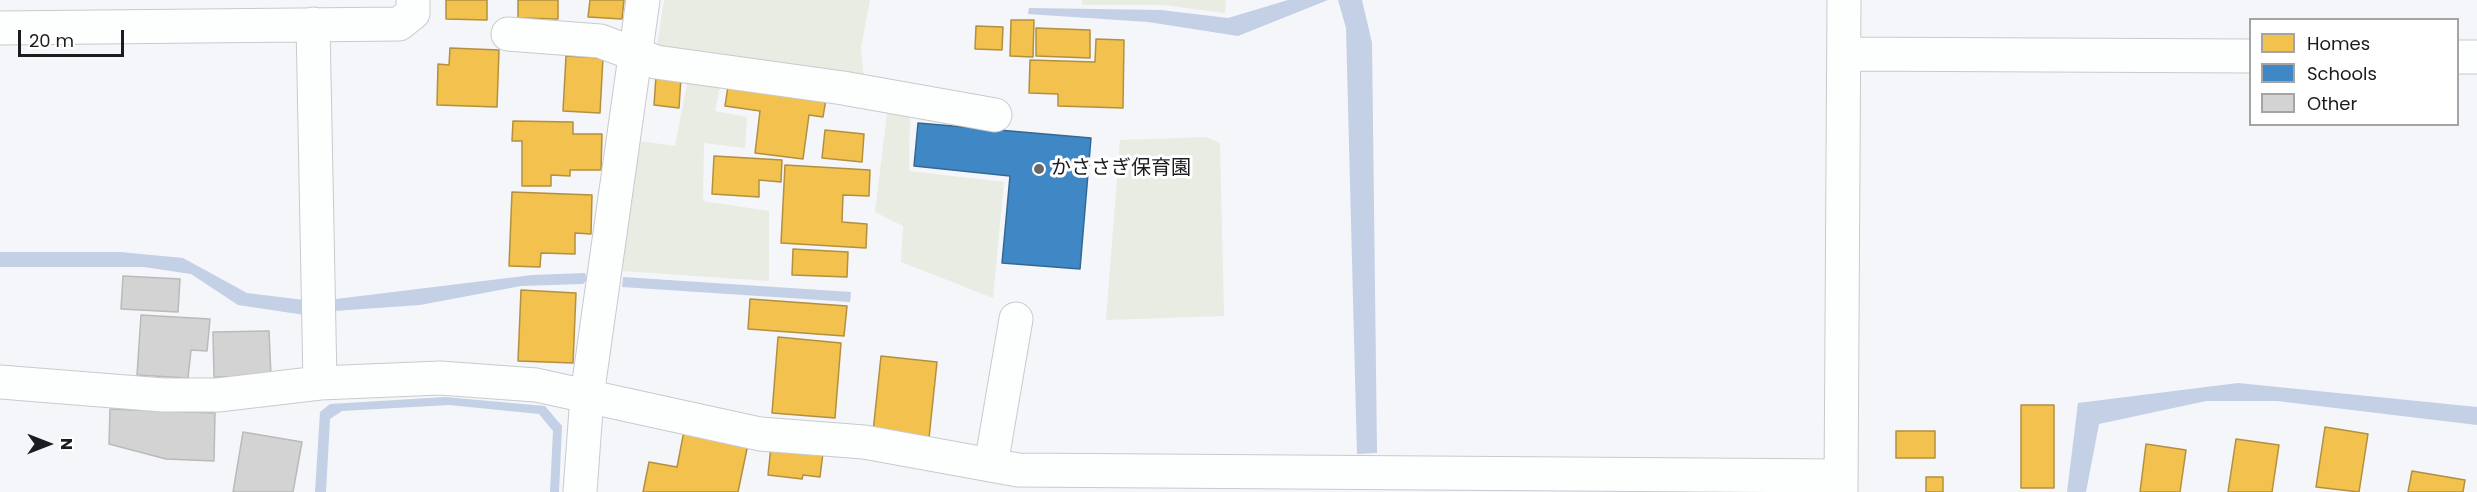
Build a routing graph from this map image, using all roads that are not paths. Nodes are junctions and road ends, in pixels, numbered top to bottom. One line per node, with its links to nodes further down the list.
1 (413, 0): 4 (street)
2 (643, 0): 8 (street)
3 (1844, 0): 7 (street)
4 (314, 24): 5 (street); 15 (street)
5 (0, 28)
6 (508, 34): 8 (street)
7 (1844, 54): 9 (street); 18 (street)
8 (634, 55): 12 (street); 16 (street)
9 (2249, 56)
10 (2459, 57): 11 (street)
11 (2477, 57)
12 (995, 116)
13 (1016, 319): 17 (street)
14 (0, 382): 15 (street)
15 (320, 383): 16 (street)
16 (587, 396): 17 (street); 19 (street)
17 (991, 465): 18 (street)
18 (1841, 484)
19 (580, 492)

